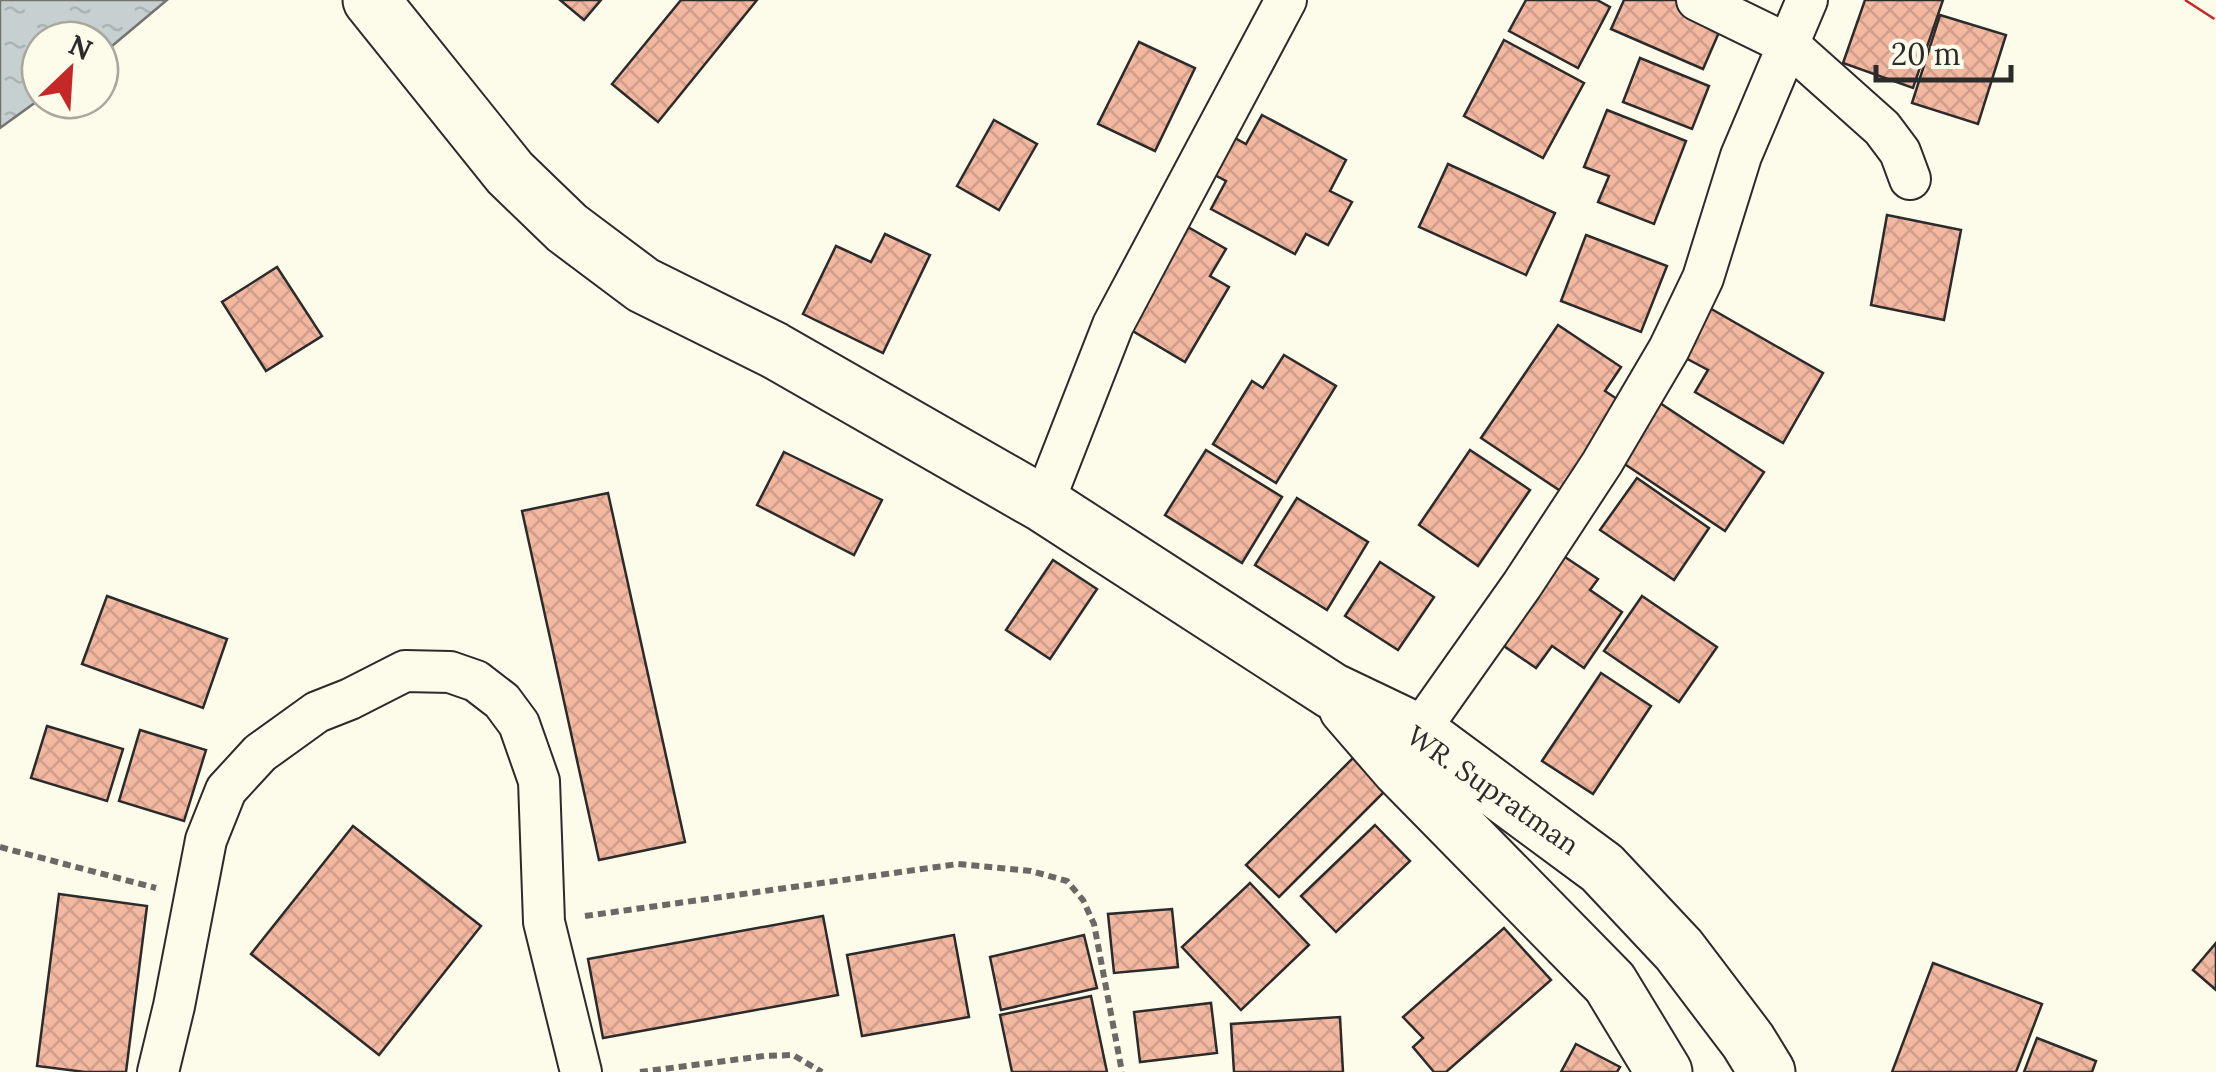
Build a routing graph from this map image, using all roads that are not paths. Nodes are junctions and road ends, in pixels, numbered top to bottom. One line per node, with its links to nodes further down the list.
1 (1286, 0): 7 (street)
2 (1698, 0): 5 (street)
3 (1806, 0): 5 (street)
4 (384, 17): 7 (highway, WR. Supratman)
5 (1789, 45): 6 (street); 8 (street)
6 (1910, 179)
7 (1043, 504): 8 (highway, WR. Supratman)
8 (1408, 750): 11 (highway, WR. Supratman); 12 (highway, WR. Supratman)
9 (158, 1072): 10 (street)
10 (581, 1072)
11 (1664, 1072)
12 (1768, 1072)

